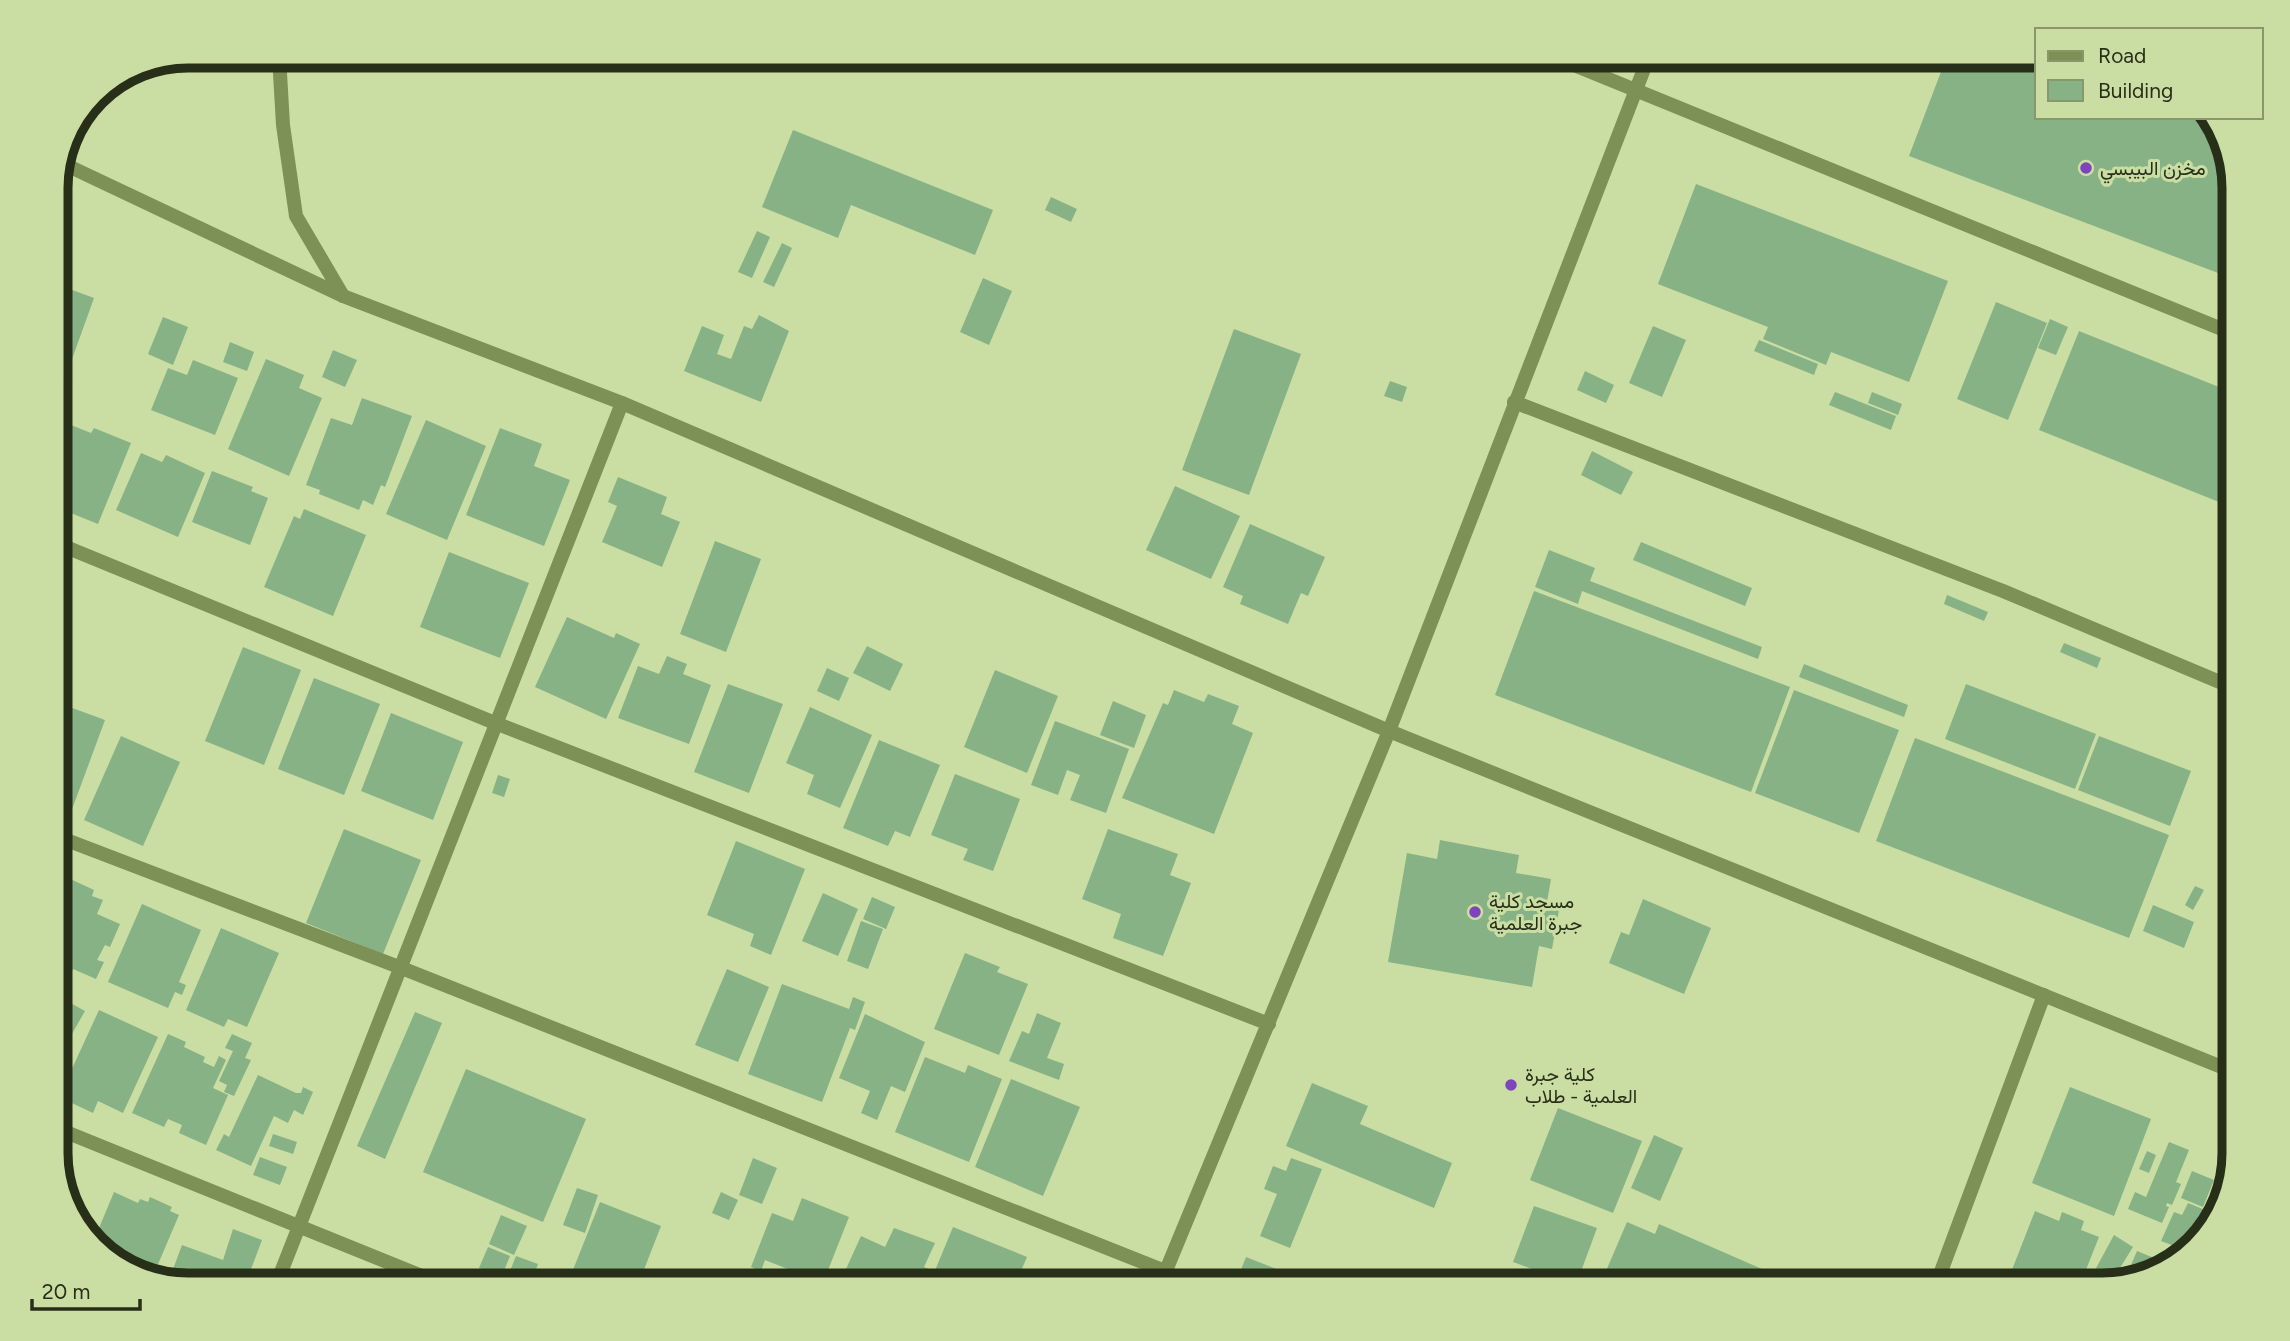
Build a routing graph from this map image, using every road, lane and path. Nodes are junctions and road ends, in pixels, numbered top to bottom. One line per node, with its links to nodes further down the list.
1 (280, 68): 6 (street)
2 (1583, 68): 4 (street)
3 (1644, 68): 4 (street)
4 (1636, 89): 7 (street); 8 (street)
5 (71, 167): 6 (street)
6 (344, 296): 9 (street)
7 (2221, 329)
8 (1514, 402): 11 (street); 13 (street)
9 (622, 403): 12 (street); 13 (street)
10 (69, 549): 12 (street)
11 (2222, 683)
12 (495, 723): 15 (street); 17 (street)
13 (1389, 731): 16 (street); 17 (street)
14 (69, 840): 15 (street)
15 (399, 967): 20 (street); 23 (street)
16 (2044, 995): 18 (street); 25 (street)
17 (1269, 1024): 24 (street)
18 (2222, 1067)
19 (69, 1133): 20 (street)
20 (299, 1224): 21 (street); 22 (street)
21 (281, 1273)
22 (415, 1273)
23 (1150, 1273)
24 (1164, 1273)
25 (1940, 1273)

